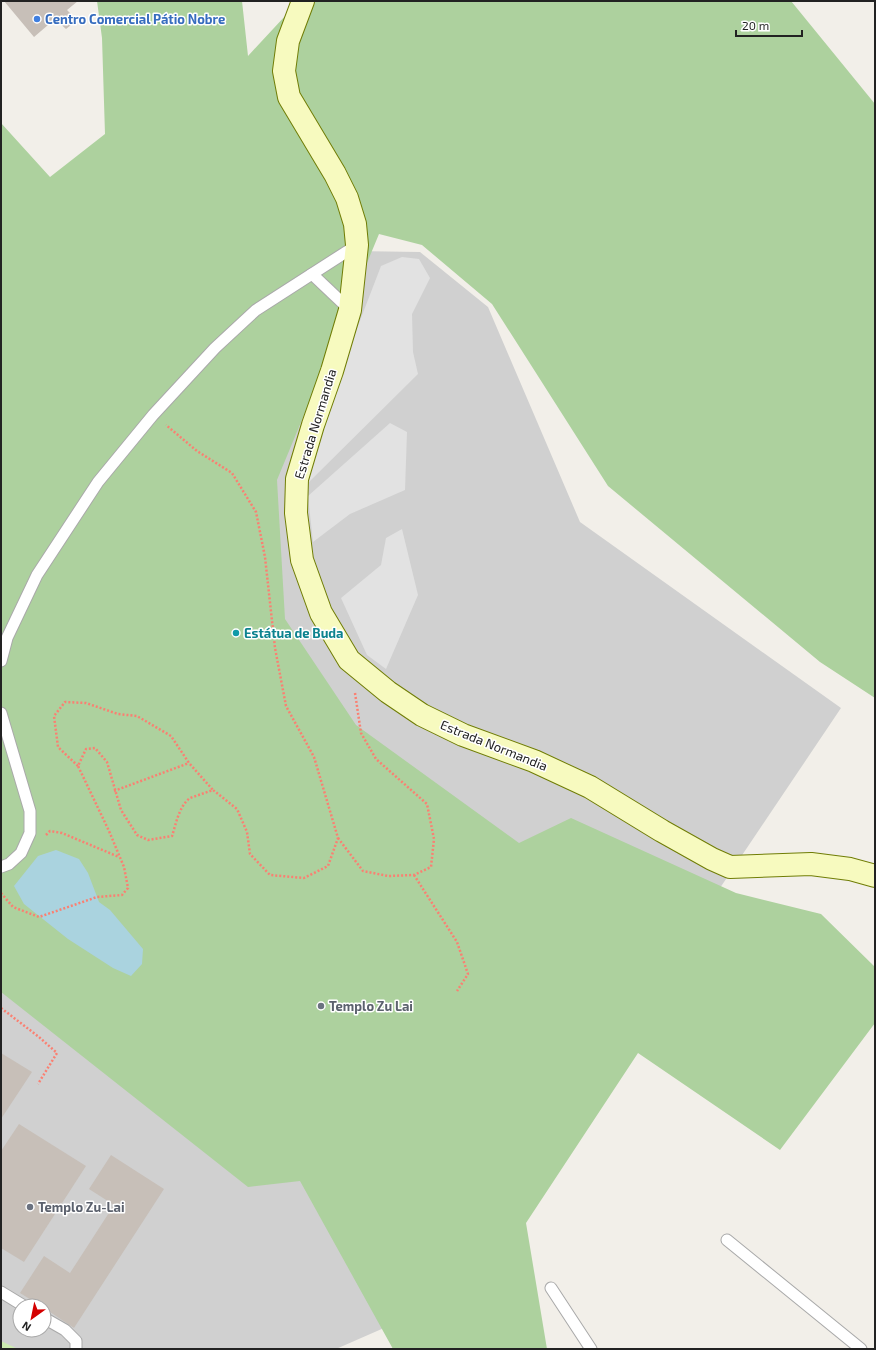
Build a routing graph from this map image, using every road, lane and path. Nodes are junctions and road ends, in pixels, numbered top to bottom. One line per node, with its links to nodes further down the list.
1 (303, 1): 2 (street, Estrada Normandia)
2 (358, 245): 3 (lane); 4 (street, Estrada Normandia)
3 (312, 274): 4 (lane); 5 (lane)
4 (350, 310): 6 (street, Estrada Normandia)
5 (153, 415): 7 (lane); 13 (path)
6 (348, 660): 17 (path); 18 (street, Estrada Normandia)
7 (1, 661)
8 (1, 713): 16 (lane)
9 (189, 763): 10 (path); 11 (path); 12 (path)
10 (78, 766): 12 (path); 15 (path)
11 (213, 790): 12 (path); 13 (path)
12 (114, 791)
13 (338, 838): 17 (path)
14 (41, 840): 15 (path)
15 (119, 857): 19 (path)
16 (1, 867)
17 (414, 875): 20 (path)
18 (875, 876)
19 (1, 893)
20 (457, 991)
21 (1, 1008): 22 (path)
22 (38, 1084)
23 (727, 1240): 30 (lane)
24 (551, 1288): 29 (lane)
25 (1, 1292): 26 (lane)
26 (12, 1299)
27 (52, 1323): 28 (lane)
28 (76, 1349)
29 (591, 1349)
30 (860, 1349)

